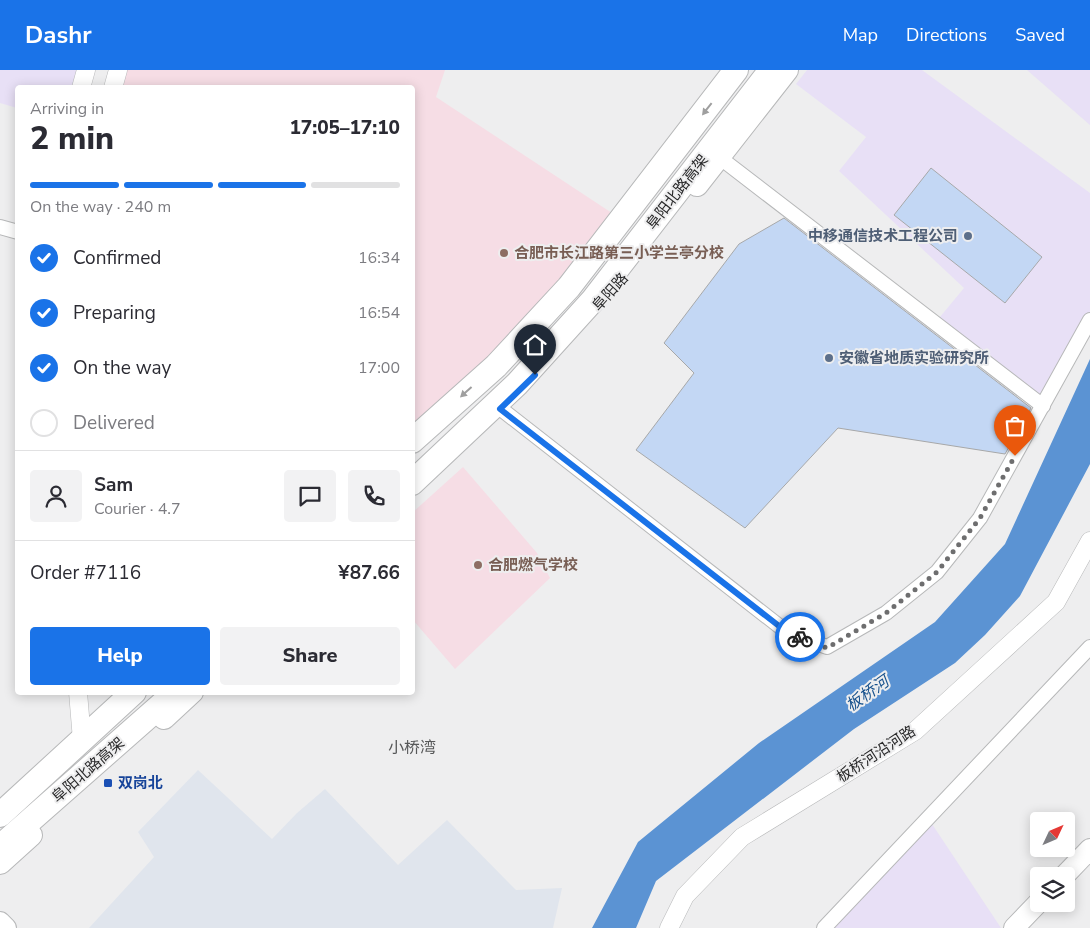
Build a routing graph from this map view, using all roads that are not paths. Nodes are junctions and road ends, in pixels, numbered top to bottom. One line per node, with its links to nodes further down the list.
1 (86, 70): 7 (street)
2 (118, 70): 8 (street)
3 (736, 70): 15 (highway, one-way to 15)
4 (758, 70): 16 (highway, 阜阳北路高架)
5 (771, 70): 17 (highway, 阜阳北路高架)
6 (787, 70): 9 (main road, 阜阳路)
7 (82, 85)
8 (114, 85)
9 (719, 157): 13 (street); 14 (main road, 阜阳路)
10 (0, 227): 11 (street)
11 (15, 231)
12 (1090, 320): 13 (street)
13 (1042, 406): 14 (street)
14 (500, 409): 18 (main road, 阜阳路)
15 (415, 438)
16 (415, 463)
17 (415, 480)
18 (415, 491)
19 (1090, 541): 36 (street, 板桥河沿河路)
20 (1090, 647): 37 (street)
21 (78, 695): 26 (street)
22 (131, 695): 26 (highway)
23 (153, 695): 28 (highway, 阜阳北路高架)
24 (173, 695): 29 (highway, 阜阳北路高架)
25 (189, 695): 31 (main road)
26 (82, 740): 27 (highway)
27 (0, 815)
28 (0, 830)
29 (0, 846)
30 (1090, 849): 32 (main road)
31 (0, 863)
32 (1073, 867)
33 (1030, 911): 38 (main road)
34 (0, 922): 35 (main road)
35 (6, 928)
36 (669, 928)
37 (824, 928)
38 (1014, 928)

